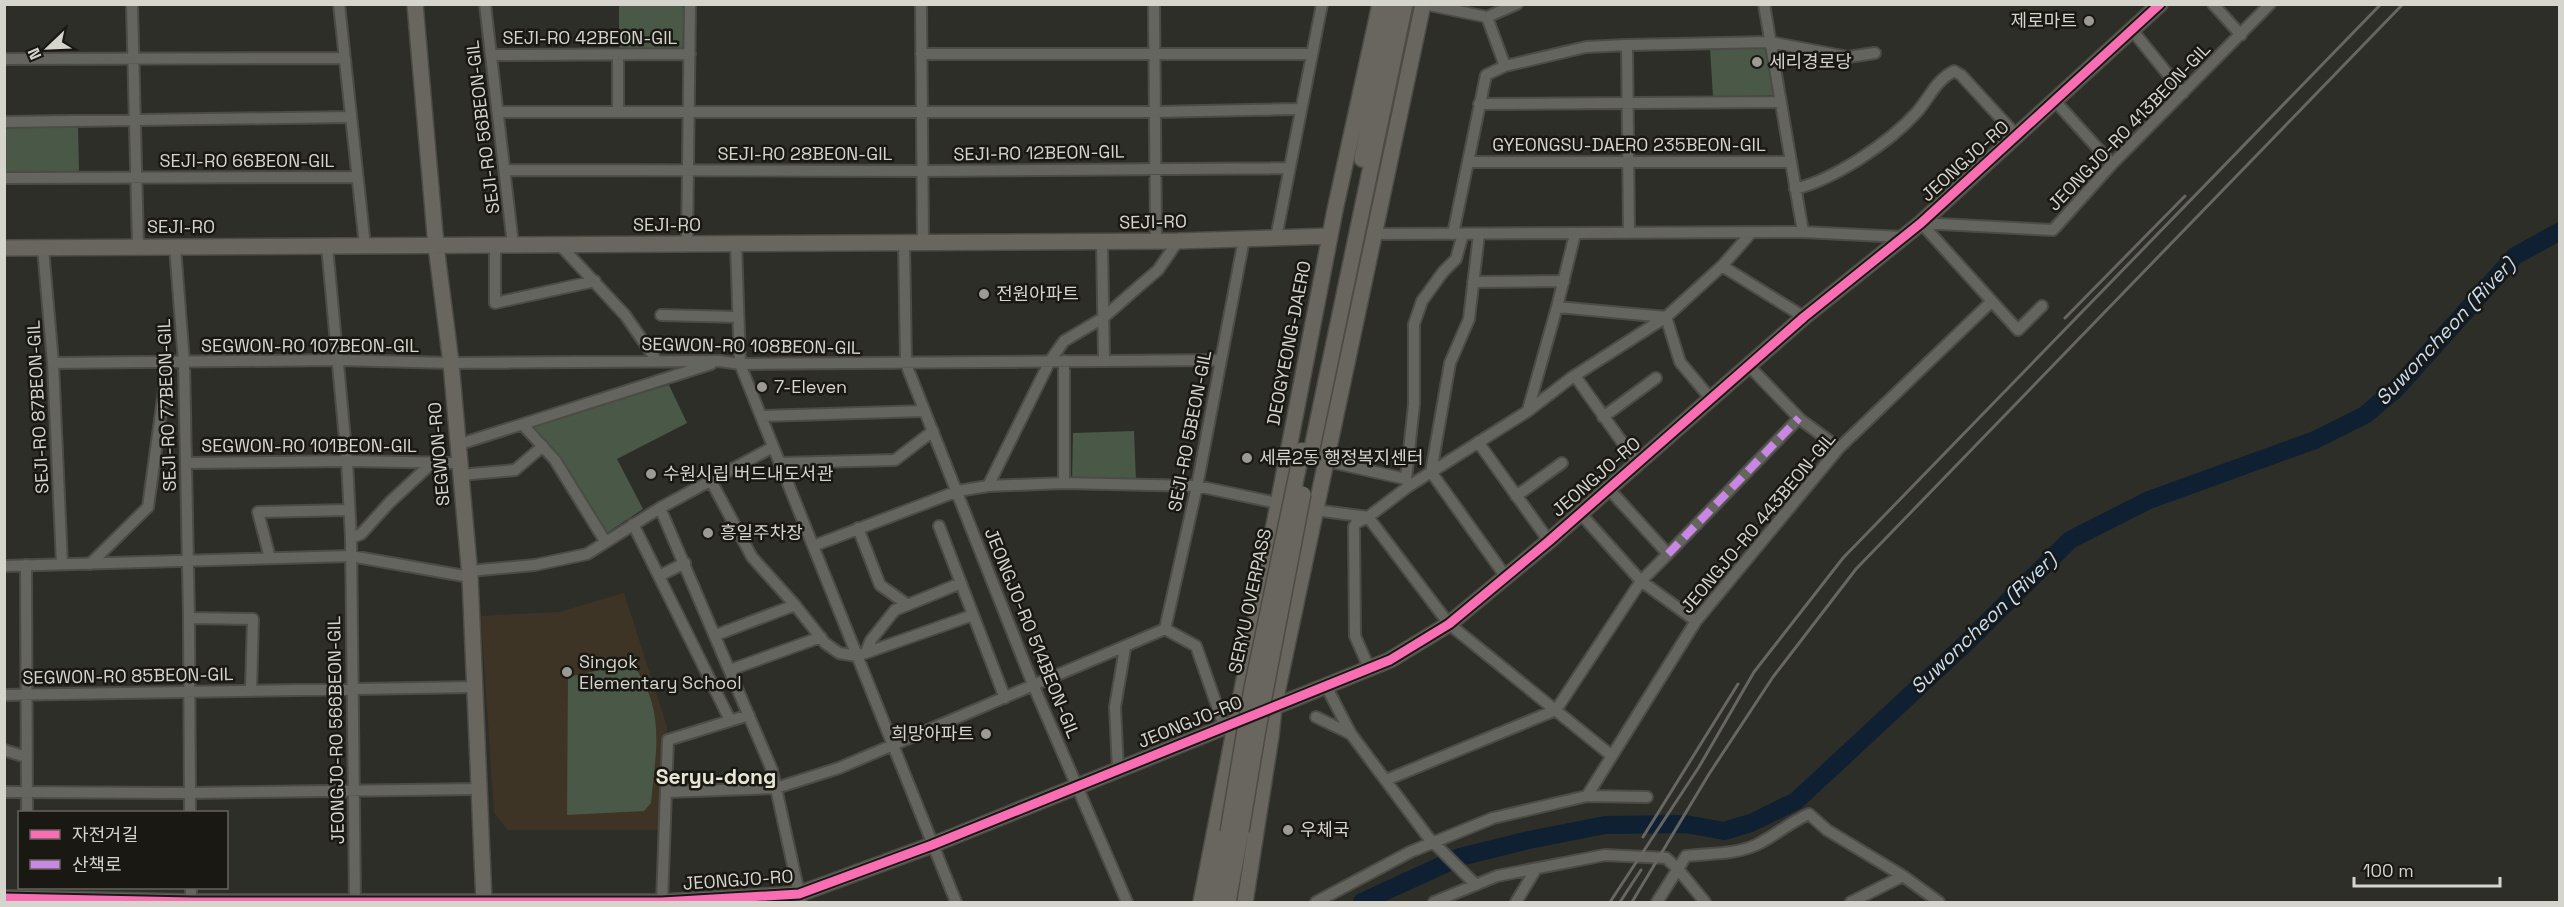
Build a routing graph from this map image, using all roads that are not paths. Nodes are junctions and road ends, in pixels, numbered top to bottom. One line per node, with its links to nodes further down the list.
1 (132, 4): 32 (street)
2 (339, 4): 33 (street, SEJI-RO 66BEON-GIL)
3 (415, 4): 91 (street, SEGWON-RO)
4 (485, 4): 30 (street, SEJI-RO 56BEON-GIL)
5 (690, 4): 26 (street, SEJI-RO 42BEON-GIL)
6 (921, 4): 27 (street)
7 (1154, 4): 28 (street)
8 (1322, 4): 29 (street)
9 (1380, 4): 64 (street, DEOGYEONG-DAERO)
10 (1393, 4): 24 (street)
11 (1405, 4): 24 (street)
12 (1424, 4): 19 (street); 66 (street)
13 (1517, 4): 18 (street)
14 (1764, 4): 22 (street, GYEONGSU-DAERO 235BEON-GIL)
15 (2160, 4): 20 (street, JEONGJO-RO)
16 (2213, 4): 21 (street)
17 (2270, 4): 21 (street, JEONGJO-RO 413BEON-GIL)
18 (1498, 8): 19 (street)
19 (1487, 17): 35 (street)
20 (2132, 30): 36 (street); 37 (street, JEONGJO-RO)
21 (2241, 34): 36 (street, JEONGJO-RO 413BEON-GIL)
22 (1770, 42): 23 (street); 25 (street); 38 (street, GYEONGSU-DAERO 235BEON-GIL)
23 (1627, 45): 35 (street); 40 (street)
24 (1391, 48): 50 (street)
25 (1875, 53)
26 (690, 54): 31 (street, SEJI-RO 42BEON-GIL); 44 (street, SEJI-RO 42BEON-GIL)
27 (921, 54): 28 (street); 45 (street)
28 (1154, 54): 29 (street); 46 (street)
29 (1312, 54): 41 (street)
30 (491, 55): 31 (street, SEJI-RO 42BEON-GIL); 42 (street, SEJI-RO 56BEON-GIL)
31 (618, 55): 43 (street)
32 (134, 58): 33 (street); 34 (street); 48 (street)
33 (344, 58): 47 (street, SEJI-RO 66BEON-GIL)
34 (4, 59)
35 (1505, 66): 39 (street)
36 (2183, 93): 55 (street, JEONGJO-RO 413BEON-GIL)
37 (2055, 101): 51 (street, JEONGJO-RO); 55 (street)
38 (1780, 102): 40 (street); 53 (street, GYEONGSU-DAERO 235BEON-GIL)
39 (1479, 104): 40 (street); 52 (street)
40 (1626, 104): 54 (street)
41 (1300, 109): 46 (street); 57 (street)
42 (498, 112): 43 (street); 59 (street, SEJI-RO 56BEON-GIL)
43 (618, 112): 44 (street)
44 (689, 112): 45 (street); 58 (street, SEJI-RO 42BEON-GIL)
45 (921, 112): 46 (street); 60 (street)
46 (1155, 112): 56 (street)
47 (351, 117): 48 (street); 61 (street, SEJI-RO 66BEON-GIL)
48 (136, 118): 49 (street); 63 (street)
49 (4, 122)
50 (1372, 135): 64 (street); 66 (street); 228 (street, SERYU OVERPASS, bridge)
51 (2017, 136): 65 (street); 67 (street, JEONGJO-RO)
52 (1468, 162): 54 (street, GYEONGSU-DAERO 235BEON-GIL); 72 (street)
53 (1791, 162): 54 (street, GYEONGSU-DAERO 235BEON-GIL); 65 (street, GYEONGSU-DAERO 235BEON-GIL)
54 (1628, 163): 69 (street)
55 (2112, 164): 67 (street, JEONGJO-RO 413BEON-GIL)
56 (1156, 168): 57 (street, SEJI-RO 12BEON-GIL); 60 (street, SEJI-RO 12BEON-GIL); 79 (street)
57 (1288, 168): 77 (street)
58 (688, 169): 59 (street); 60 (street, SEJI-RO 28BEON-GIL); 84 (street, SEJI-RO 42BEON-GIL)
59 (505, 170): 87 (street, SEJI-RO 56BEON-GIL)
60 (922, 171): 81 (street)
61 (357, 177): 63 (street, SEJI-RO 66BEON-GIL); 90 (street, SEJI-RO 66BEON-GIL)
62 (4, 178): 63 (street, SEJI-RO 66BEON-GIL)
63 (138, 178): 92 (street)
64 (1342, 185): 75 (street, DEOGYEONG-DAERO)
65 (1795, 189): 68 (street, GYEONGSU-DAERO 235BEON-GIL)
66 (1383, 194): 71 (street)
67 (1921, 223): 76 (street, JEONGJO-RO); 100 (street)
68 (1803, 232): 70 (street); 76 (street)
69 (1629, 233): 70 (street); 74 (street)
70 (1751, 233): 96 (street)
71 (1375, 234): 72 (street); 138 (street)
72 (1458, 234): 73 (street); 148 (street)
73 (1479, 234): 74 (street); 99 (street)
74 (1575, 234): 98 (street)
75 (1330, 236): 77 (street, SEJI-RO); 154 (street, DEOGYEONG-DAERO)
76 (1903, 237): 105 (street, JEONGJO-RO)
77 (1276, 238): 78 (street, SEJI-RO)
78 (1244, 239): 80 (street, SEJI-RO); 111 (street, SEJI-RO 5BEON-GIL)
79 (1156, 241): 80 (street, SEJI-RO); 82 (street, SEJI-RO)
80 (1178, 241): 107 (street)
81 (923, 242): 82 (street, SEJI-RO); 83 (street, SEJI-RO)
82 (1102, 242): 107 (street)
83 (904, 243): 85 (street, SEJI-RO); 120 (street)
84 (687, 244): 85 (street, SEJI-RO); 88 (street, SEJI-RO)
85 (736, 244): 106 (street)
86 (495, 245): 87 (street, SEJI-RO); 91 (street, SEJI-RO); 97 (street)
87 (513, 245): 88 (street, SEJI-RO)
88 (560, 245): 97 (street)
89 (327, 246): 90 (street, SEJI-RO); 93 (street, SEJI-RO); 108 (street, JEONGJO-RO 566BEON-GIL)
90 (365, 246): 91 (street, SEJI-RO)
91 (436, 246): 118 (street, SEGWON-RO)
92 (138, 247): 93 (street, SEJI-RO); 95 (street, SEJI-RO)
93 (174, 247): 116 (street, SEJI-RO 77BEON-GIL)
94 (4, 248): 95 (street, SEJI-RO)
95 (43, 248): 117 (street, SEJI-RO 87BEON-GIL)
96 (1722, 266): 104 (street); 105 (street)
97 (595, 281): 112 (street)
98 (1563, 281): 99 (street); 102 (street)
99 (1473, 282): 145 (street)
100 (1991, 302): 101 (street); 136 (street, JEONGJO-RO 443BEON-GIL)
101 (2042, 306)
102 (1557, 307): 104 (street); 126 (street)
103 (660, 315): 106 (street)
104 (1666, 317): 122 (street); 124 (street)
105 (1804, 317): 121 (street, JEONGJO-RO)
106 (737, 318): 119 (street)
107 (1103, 318): 109 (street); 110 (street)
108 (339, 360): 116 (street, SEGWON-RO 107BEON-GIL); 118 (street, SEGWON-RO 107BEON-GIL); 137 (street, JEONGJO-RO 566BEON-GIL)
109 (1050, 360): 114 (street, SEGWON-RO 108BEON-GIL); 120 (street, SEGWON-RO 108BEON-GIL); 149 (street)
110 (1104, 360): 111 (street, SEGWON-RO 108BEON-GIL); 114 (street, SEGWON-RO 108BEON-GIL)
111 (1221, 360): 150 (street, SEJI-RO 5BEON-GIL)
112 (657, 361): 113 (street, SEGWON-RO 108BEON-GIL); 118 (street, SEGWON-RO 108BEON-GIL)
113 (719, 361): 119 (street, SEGWON-RO 108BEON-GIL); 130 (street)
114 (1064, 361): 147 (street)
115 (168, 362): 116 (street, SEGWON-RO 107BEON-GIL); 117 (street, SEGWON-RO 107BEON-GIL); 173 (street)
116 (184, 362): 140 (street, SEJI-RO 77BEON-GIL)
117 (53, 363): 172 (street, SEJI-RO 87BEON-GIL)
118 (451, 363): 133 (street, SEGWON-RO)
119 (740, 364): 120 (street, SEGWON-RO 108BEON-GIL); 127 (street)
120 (906, 364): 125 (street, JEONGJO-RO 514BEON-GIL)
121 (1749, 366): 124 (street, JEONGJO-RO); 129 (street)
122 (1575, 376): 126 (street); 128 (street)
123 (1656, 378): 128 (street)
124 (1711, 399): 143 (street, JEONGJO-RO)
125 (924, 411): 127 (street); 131 (street, JEONGJO-RO 514BEON-GIL)
126 (1528, 411): 132 (street)
127 (761, 416): 135 (street)
128 (1603, 417): 143 (street)
129 (1800, 419): 136 (street); 167 (street)
130 (523, 425): 133 (street); 134 (street)
131 (933, 431): 141 (street); 152 (street, JEONGJO-RO 514BEON-GIL)
132 (1478, 442): 145 (street); 153 (street)
133 (457, 445): 144 (street, SEGWON-RO)
134 (543, 446): 144 (street, SEGWON-RO 101BEON-GIL); 164 (street)
135 (773, 447): 141 (street); 146 (street)
136 (1839, 448): 185 (street, JEONGJO-RO 443BEON-GIL)
137 (347, 461): 139 (street, SEGWON-RO 101BEON-GIL); 140 (street, SEGWON-RO 101BEON-GIL); 156 (street, JEONGJO-RO 566BEON-GIL)
138 (1326, 461): 148 (street); 157 (street)
139 (433, 462): 144 (street, SEGWON-RO 101BEON-GIL); 163 (street, SEGWON-RO 101BEON-GIL)
140 (186, 463): 170 (street, SEJI-RO 77BEON-GIL)
141 (780, 463): 166 (street)
142 (1562, 463): 153 (street)
143 (1637, 463): 151 (street, JEONGJO-RO)
144 (459, 469): 176 (street, SEGWON-RO)
145 (1431, 472): 148 (street); 178 (street)
146 (711, 482): 155 (street); 181 (street)
147 (1064, 483): 149 (street); 150 (street)
148 (1407, 483): 159 (street)
149 (988, 486): 152 (street)
150 (1197, 486): 154 (street); 187 (street, SEJI-RO 5BEON-GIL)
151 (1608, 488): 158 (street, JEONGJO-RO); 167 (street, JEONGJO-RO)
152 (958, 491): 162 (street); 196 (street, JEONGJO-RO 514BEON-GIL)
153 (1516, 496): 165 (street)
154 (1277, 503): 208 (street, DEOGYEONG-DAERO)
155 (660, 508): 160 (street); 171 (street)
156 (349, 510): 163 (street, JEONGJO-RO 566BEON-GIL); 169 (street)
157 (1315, 510): 159 (street); 203 (street)
158 (1580, 513): 165 (street, JEONGJO-RO); 179 (street)
159 (1368, 517): 186 (street); 192 (street)
160 (633, 524): 164 (street); 177 (street)
161 (939, 526): 180 (street)
162 (858, 528): 166 (street); 182 (street)
163 (351, 538): 168 (street, JEONGJO-RO 566BEON-GIL)
164 (605, 541): 176 (street)
165 (1549, 541): 178 (street, JEONGJO-RO)
166 (813, 546): 191 (street)
167 (1668, 554): 179 (street)
168 (351, 556): 169 (street); 176 (street); 199 (street, JEONGJO-RO 566BEON-GIL)
169 (270, 558): 170 (street)
170 (188, 562): 173 (street); 184 (street, SEJI-RO 77BEON-GIL)
171 (685, 563): 177 (street); 188 (street)
172 (62, 564): 173 (street); 174 (street)
173 (90, 564)
174 (26, 565): 175 (street); 201 (street)
175 (4, 566)
176 (469, 574): 195 (street, SEGWON-RO)
177 (659, 576): 207 (street)
178 (1506, 577): 186 (street, JEONGJO-RO)
179 (1641, 581): 185 (street); 204 (street)
180 (961, 583): 182 (street); 183 (street)
181 (795, 605): 188 (street); 189 (street)
182 (908, 605): 191 (street)
183 (973, 615): 191 (street); 202 (street)
184 (189, 618): 197 (street, SEJI-RO 77BEON-GIL); 198 (street, SEGWON-RO 85BEON-GIL)
185 (1696, 621): 212 (street, JEONGJO-RO 443BEON-GIL)
186 (1449, 624): 192 (street, JEONGJO-RO); 204 (street)
187 (1165, 629): 190 (street); 208 (street, JEONGJO-RO)
188 (716, 635): 193 (street)
189 (821, 637): 191 (street); 193 (street)
190 (1125, 648): 196 (street); 214 (street, JEONGJO-RO)
191 (862, 654): 210 (street)
192 (1369, 668): 194 (street, JEONGJO-RO)
193 (730, 670): 205 (street)
194 (1326, 686): 203 (street, JEONGJO-RO); 209 (street)
195 (475, 687): 199 (street, SEGWON-RO 85BEON-GIL); 219 (street, SEGWON-RO)
196 (1034, 687): 202 (street); 216 (street, JEONGJO-RO 514BEON-GIL)
197 (188, 690): 198 (street, SEGWON-RO 85BEON-GIL); 201 (street, SEGWON-RO 85BEON-GIL); 223 (street, SEJI-RO 77BEON-GIL)
198 (251, 690): 199 (street, SEGWON-RO 85BEON-GIL)
199 (351, 690): 218 (street, JEONGJO-RO 566BEON-GIL)
200 (4, 695): 201 (street, SEGWON-RO 85BEON-GIL)
201 (26, 695): 213 (street)
202 (1005, 698): 210 (street)
203 (1274, 707): 208 (street, JEONGJO-RO); 247 (street)
204 (1556, 710): 212 (street); 215 (street)
205 (749, 715): 207 (street); 217 (street)
206 (1316, 717): 209 (street)
207 (730, 720): 222 (street)
208 (1230, 723): 214 (street, JEONGJO-RO); 244 (street, DEOGYEONG-DAERO)
209 (1351, 734): 215 (street)
210 (892, 744): 217 (street); 229 (street)
211 (4, 750): 213 (street)
212 (1612, 756): 224 (street, JEONGJO-RO 443BEON-GIL)
213 (26, 757): 221 (street)
214 (1118, 769): 216 (street, JEONGJO-RO)
215 (1386, 780): 230 (street)
216 (1077, 786): 229 (street, JEONGJO-RO); 243 (street, JEONGJO-RO 514BEON-GIL)
217 (776, 788): 222 (street); 237 (street)
218 (355, 789): 219 (street); 223 (street); 239 (street, JEONGJO-RO 566BEON-GIL)
219 (479, 789): 240 (street, SEGWON-RO)
220 (4, 792): 221 (street)
221 (27, 792): 223 (street); 226 (street)
222 (666, 792): 241 (street)
223 (189, 793): 227 (street, SEJI-RO 77BEON-GIL)
224 (1587, 796): 225 (street); 230 (street)
225 (1647, 797)
226 (27, 811)
227 (190, 811)
228 (1234, 831): 245 (street); 246 (street)
229 (932, 844): 237 (street, JEONGJO-RO); 242 (street)
230 (1438, 845): 234 (street); 248 (street)
231 (1536, 868): 232 (street); 234 (street); 250 (street)
232 (1677, 868): 233 (street); 251 (street); 252 (street)
233 (1903, 876): 253 (street); 254 (street)
234 (1473, 881): 249 (street)
235 (28, 896): 236 (street, JEONGJO-RO); 238 (street, JEONGJO-RO)
236 (4, 898)
237 (800, 898): 241 (street, JEONGJO-RO)
238 (191, 902): 239 (street, JEONGJO-RO)
239 (355, 902): 240 (street, JEONGJO-RO)
240 (484, 902): 241 (street, JEONGJO-RO)
241 (662, 902)
242 (956, 903)
243 (1127, 903)
244 (1201, 903)
245 (1215, 903)
246 (1228, 903)
247 (1245, 903)
248 (1316, 903)
249 (1434, 903)
250 (1516, 903)
251 (1657, 903)
252 (1705, 903)
253 (1851, 903)
254 (1939, 903)

